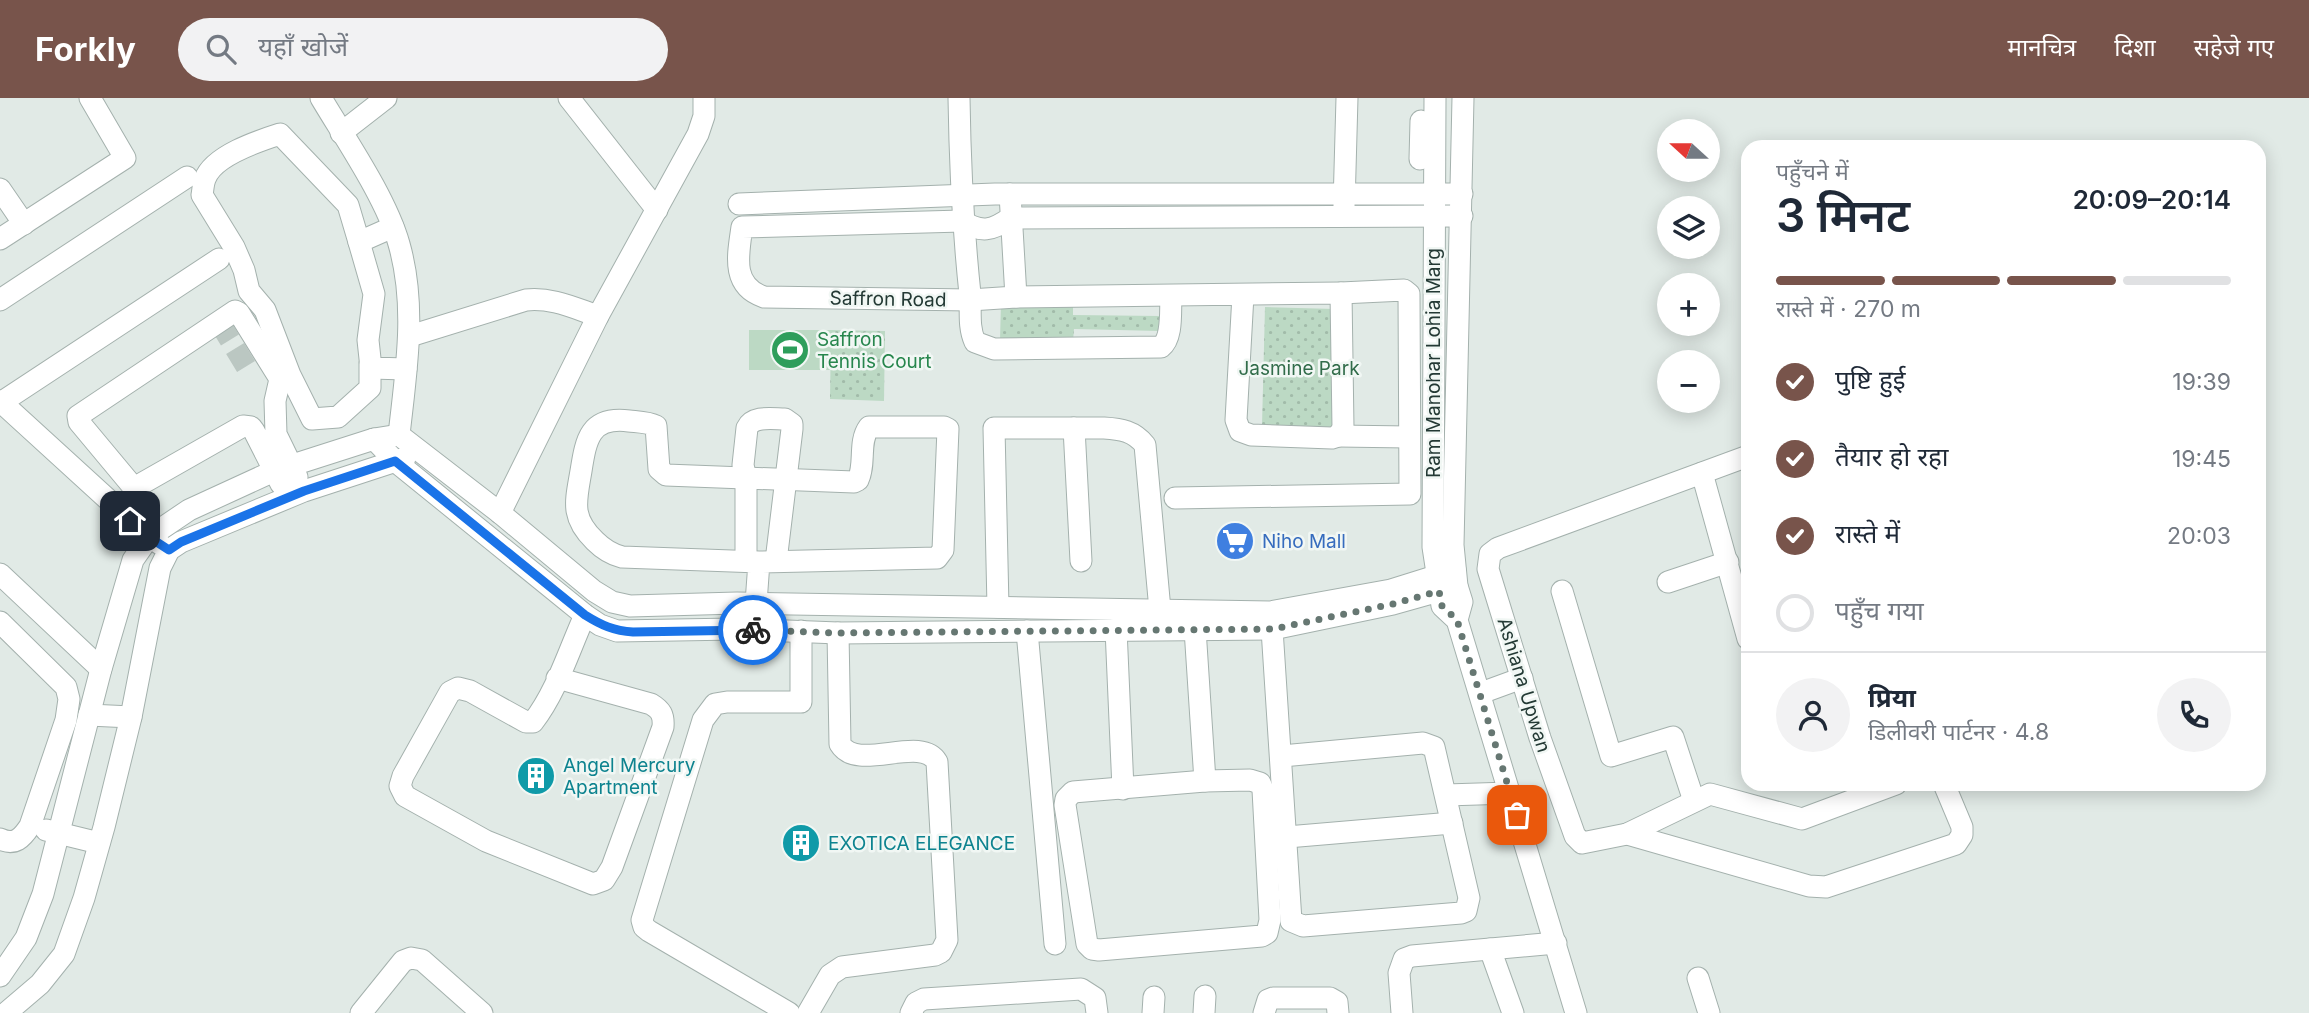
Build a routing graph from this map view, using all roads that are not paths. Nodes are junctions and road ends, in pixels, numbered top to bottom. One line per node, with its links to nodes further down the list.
1 (90, 98): 29 (street)
2 (321, 98): 11 (street)
3 (386, 98): 11 (street)
4 (569, 98): 22 (street)
5 (704, 98): 22 (street)
6 (959, 98): 19 (street)
7 (1347, 98): 17 (street)
8 (1422, 98): 12 (street)
9 (1436, 98): 20 (street, Ram Manohar Lohia Marg)
10 (1464, 98): 18 (street, Ram Manohar Lohia Marg)
11 (341, 133): 30 (street)
12 (1420, 159)
13 (187, 177): 38 (street)
14 (0, 189): 29 (street)
15 (1010, 194): 16 (street); 19 (street); 27 (street)
16 (1239, 194): 17 (street); 25 (street)
17 (1345, 194): 20 (street); 23 (street)
18 (1462, 194): 20 (street); 24 (street, Ram Manohar Lohia Marg)
19 (961, 195): 21 (street); 28 (street)
20 (1434, 195): 26 (street, Ram Manohar Lohia Marg)
21 (739, 204)
22 (656, 210): 40 (street)
23 (1344, 215): 25 (street); 26 (street)
24 (1462, 216): 26 (street); 66 (street, Ram Manohar Lohia Marg)
25 (1239, 217): 27 (street)
26 (1434, 217): 66 (street, Ram Manohar Lohia Marg)
27 (1010, 218): 28 (street); 36 (street)
28 (962, 221): 39 (street); 39 (street, Saffron Road)
29 (24, 224): 31 (street)
30 (393, 227): 32 (street); 41 (street)
31 (0, 239)
32 (359, 242): 42 (street); 42 (street)
33 (219, 259): 44 (street)
34 (1341, 293): 35 (street, Saffron Road); 47 (street); 48 (street, Saffron Road)
35 (1243, 295): 37 (street, Saffron Road); 47 (street)
36 (1016, 297): 37 (street, Saffron Road); 39 (street, Saffron Road)
37 (1171, 297): 39 (street)
38 (0, 300)
39 (970, 300)
40 (598, 316): 41 (street); 59 (street)
41 (410, 336): 43 (street)
42 (370, 364): 43 (street)
43 (406, 369): 46 (street)
44 (1, 402): 60 (street)
45 (1074, 428): 63 (street); 71 (street); 72 (street)
46 (399, 435): 49 (street); 50 (street)
47 (1338, 436): 48 (street)
48 (1409, 437): 58 (street)
49 (374, 439): 52 (street); 53 (street)
50 (420, 453): 52 (street); 59 (street)
51 (1741, 459): 54 (street, Ashiana Upwan)
52 (395, 461): 57 (street); 74 (street)
53 (283, 467): 53 (street); 57 (street); 60 (street)
54 (1702, 473): 64 (street); 85 (street, Ashiana Upwan)
55 (746, 478): 56 (street); 56 (street); 62 (street); 62 (street)
56 (784, 479): 62 (street); 62 (street)
57 (296, 495): 61 (street)
58 (1175, 498)
59 (500, 513): 69 (street)
60 (149, 537): 61 (street); 83 (street)
61 (169, 550): 88 (street)
62 (761, 561): 69 (street)
63 (1081, 561)
64 (1728, 562): 67 (street); 73 (street)
65 (0, 573): 83 (street)
66 (1447, 581): 72 (street); 79 (street); 86 (street, Ram Manohar Lohia Marg)
67 (1668, 582)
68 (1562, 591): 96 (street)
69 (756, 603): 70 (street)
70 (822, 604): 71 (street); 82 (street)
71 (999, 607): 75 (street)
72 (1160, 610): 75 (street)
73 (1741, 612)
74 (585, 615): 80 (street); 84 (street)
75 (1084, 619): 77 (street); 81 (street)
76 (0, 622): 98 (street)
77 (1116, 629): 78 (street); 91 (street)
78 (1195, 629): 79 (street); 90 (street)
79 (1272, 629): 89 (street)
80 (801, 631): 82 (street); 113 (street)
81 (1027, 631): 82 (street); 105 (street)
82 (830, 633): 114 (street)
83 (101, 669): 87 (street)
84 (557, 678): 84 (street)
85 (1522, 678): 86 (street); 100 (street, Ashiana Upwan)
86 (1481, 693): 94 (street, Ram Manohar Lohia Marg)
87 (89, 715): 88 (street); 99 (street)
88 (131, 717): 103 (street)
89 (1282, 756): 95 (street); 101 (street)
90 (1205, 781): 91 (street); 91 (street)
91 (1123, 789)
92 (1877, 791): 96 (street)
93 (1947, 791): 100 (street, Ashiana Upwan)
94 (1510, 793): 95 (street); 104 (street, Ram Manohar Lohia Marg)
95 (1446, 795): 97 (street)
96 (1694, 801): 100 (street)
97 (1452, 823): 101 (street); 101 (street)
98 (30, 826): 99 (street); 102 (street)
99 (60, 834): 103 (street); 107 (street)
100 (1628, 834)
101 (1287, 837)
102 (0, 839)
103 (99, 843): 110 (street)
104 (1556, 943): 106 (street); 121 (street, Ram Manohar Lohia Marg)
105 (1055, 944)
106 (1490, 949): 119 (street); 120 (street)
107 (0, 976)
108 (1698, 978): 122 (street)
109 (985, 1004): 115 (street); 116 (street)
110 (6, 1013)
111 (361, 1013): 112 (street)
112 (482, 1013)
113 (789, 1013)
114 (808, 1013)
115 (911, 1013)
116 (1097, 1013)
117 (1264, 1013): 118 (street)
118 (1338, 1013)
119 (1402, 1013)
120 (1513, 1013)
121 (1576, 1013)
122 (1709, 1013)

